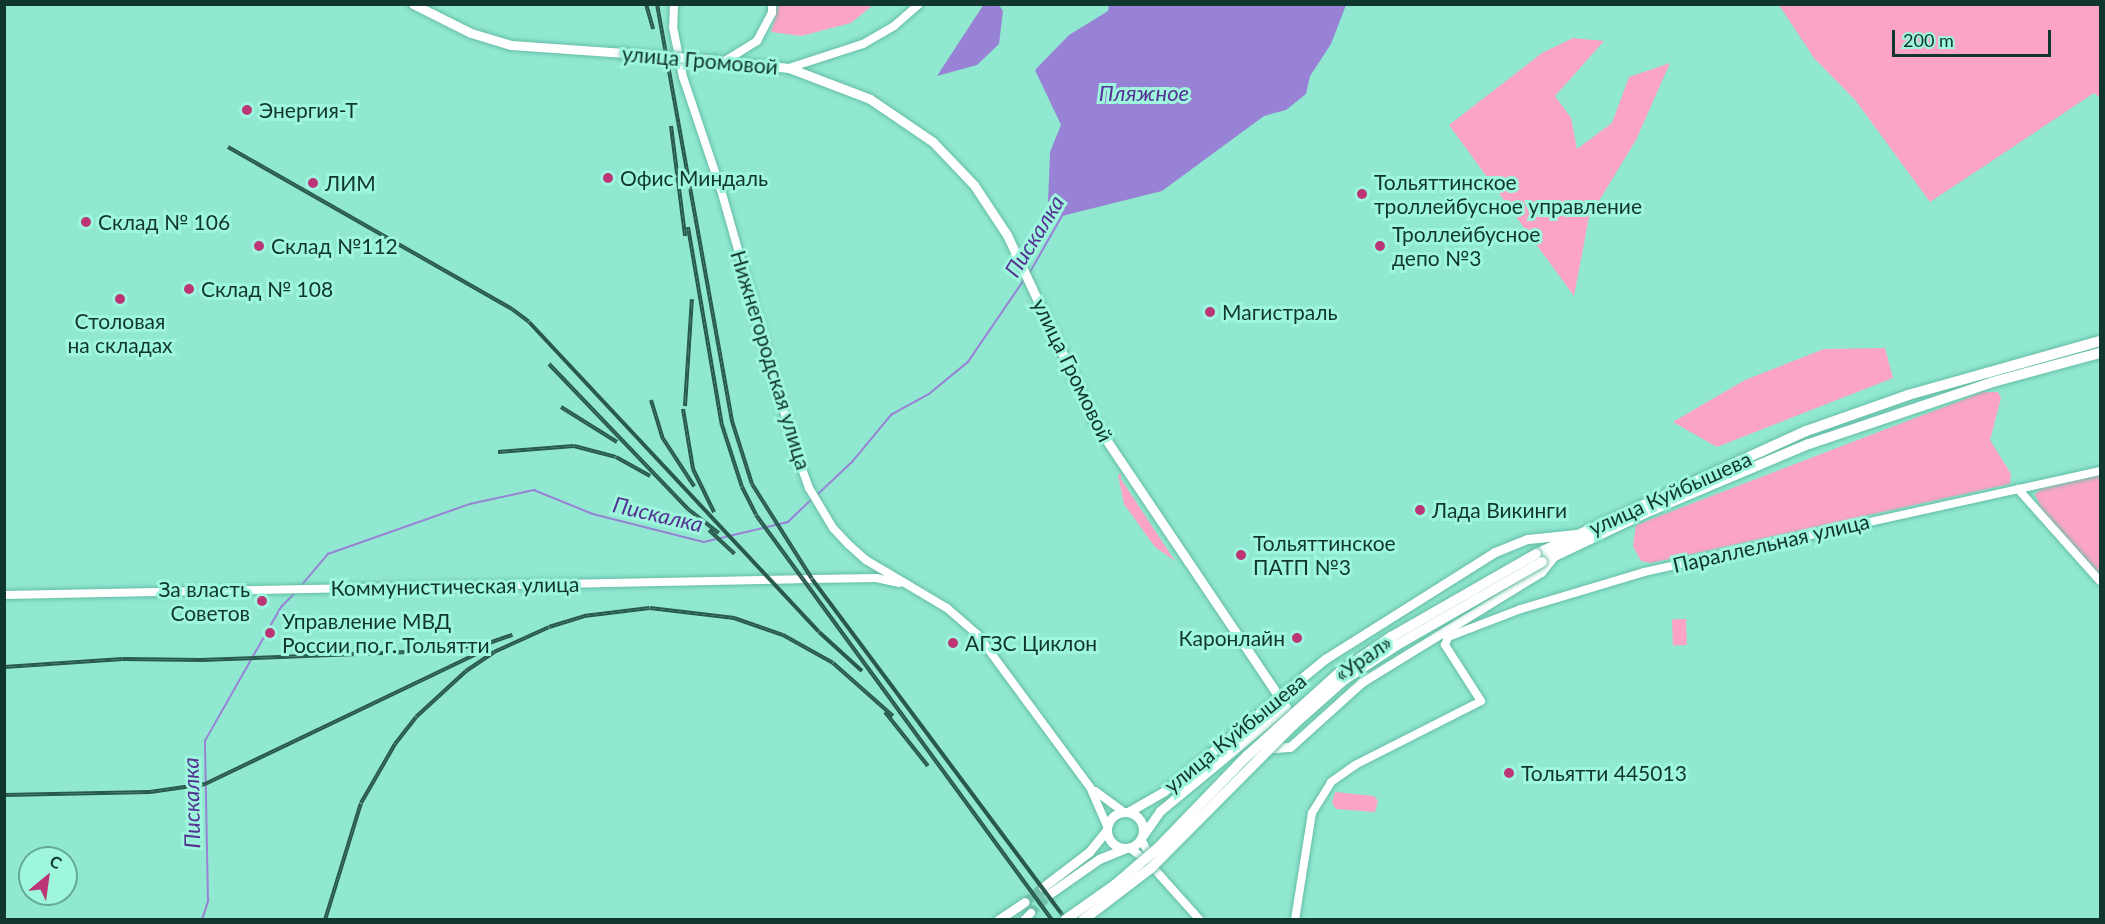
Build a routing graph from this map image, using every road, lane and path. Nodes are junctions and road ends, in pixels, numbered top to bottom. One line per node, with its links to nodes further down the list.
1 (413, 4): 5 (main road, улица Громовой, bridge)
2 (674, 4): 15 (main road, Нижнегородская улица)
3 (772, 4): 5 (main road)
4 (919, 4): 6 (main road)
5 (725, 61): 6 (main road, улица Громовой)
6 (789, 68): 17 (main road, улица Громовой)
7 (2100, 341): 11 (highway, улица Куйбышева)
8 (2100, 353): 12 (highway, улица Куйбышева)
9 (2100, 471): 10 (street, Параллельная улица)
10 (2018, 489): 14 (street); 32 (street, Параллельная улица)
11 (1583, 532): 13 (highway, «Урал»); 17 (main road, улица Куйбышева)
12 (1555, 555): 13 (highway); 19 (main road, улица Куйбышева)
13 (1539, 558): 29 (highway, «Урал», bridge); 30 (highway, «Урал», bridge)
14 (2100, 581)
15 (905, 585): 16 (main road, Коммунистическая улица); 20 (main road, Нижнегородская улица)
16 (4, 595)
17 (1278, 697): 18 (main road, улица Громовой); 21 (main road, улица Куйбышева)
18 (1286, 707): 19 (main road, улица Куйбышева)
19 (1239, 748): 23 (main road, улица Куйбышева)
20 (1090, 787): 21 (main road, Нижнегородская улица); 22 (main road, Нижнегородская улица)
21 (1126, 812): 22 (main road); 23 (main road)
22 (1107, 828): 24 (main road); 24 (main road)
23 (1142, 837): 24 (main road); 25 (street)
24 (1128, 848): 25 (street)
25 (1166, 882): 31 (street)
26 (1026, 911): 27 (main road); 28 (main road)
27 (998, 920)
28 (1010, 920)
29 (1065, 920)
30 (1083, 920)
31 (1200, 920)
32 (1295, 920)

